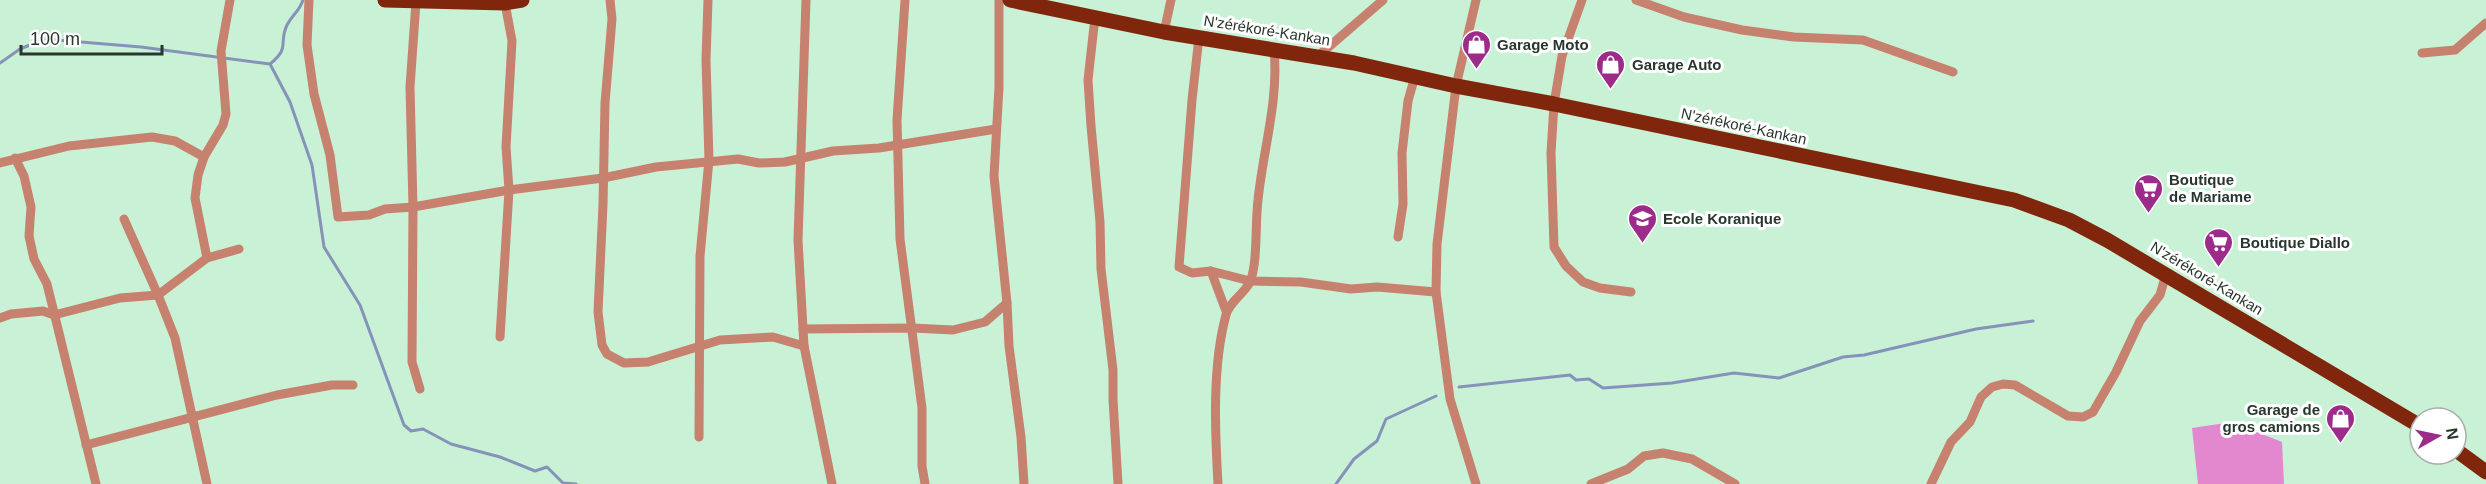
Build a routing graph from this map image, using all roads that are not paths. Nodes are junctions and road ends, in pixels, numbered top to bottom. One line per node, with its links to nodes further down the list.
1 (230, 0): 32 (street)
2 (309, 0): 39 (street)
3 (385, 0): 16 (highway)
4 (522, 0): 17 (highway)
5 (610, 0): 37 (street)
6 (708, 0): 34 (street)
7 (806, 0): 35 (street)
8 (905, 0): 31 (street)
9 (999, 0): 30 (street)
10 (1010, 0): 18 (highway, N'zérékoré-Kankan)
11 (1171, 0): 21 (street)
12 (1383, 0): 25 (street)
13 (1476, 0): 28 (street)
14 (1582, 0): 29 (street)
15 (1636, 0): 26 (street)
16 (416, 2): 17 (highway); 39 (street)
17 (505, 3): 38 (street)
18 (1068, 6): 19 (highway, N'zérékoré-Kankan)
19 (1095, 18): 21 (highway, N'zérékoré-Kankan); 72 (street)
20 (2486, 23): 24 (street)
21 (1164, 32): 22 (highway, N'zérékoré-Kankan)
22 (1199, 38): 23 (highway, N'zérékoré-Kankan); 44 (street)
23 (1274, 50): 25 (highway, N'zérékoré-Kankan); 46 (street)
24 (2422, 53)
25 (1317, 57): 27 (highway, N'zérékoré-Kankan)
26 (1953, 72)
27 (1415, 76): 28 (highway, N'zérékoré-Kankan); 41 (street)
28 (1456, 86): 29 (highway, N'zérékoré-Kankan); 47 (street)
29 (1554, 104): 45 (highway, N'zérékoré-Kankan); 48 (street)
30 (996, 129): 31 (street); 50 (street)
31 (898, 146): 35 (street); 54 (street)
32 (204, 157): 33 (street); 43 (street)
33 (15, 158): 36 (street); 52 (street)
34 (709, 160): 35 (street); 37 (street); 57 (street)
35 (801, 160): 55 (street)
36 (0, 162)
37 (603, 178): 38 (street); 57 (street)
38 (509, 190): 39 (street); 56 (street)
39 (413, 207): 60 (street)
40 (124, 219): 49 (street)
41 (1398, 237)
42 (239, 249): 43 (street)
43 (207, 258): 49 (street)
44 (1211, 272): 46 (street); 51 (street)
45 (2166, 274): 62 (highway, N'zérékoré-Kankan); 77 (street)
46 (1250, 281): 47 (street); 51 (street)
47 (1436, 292): 74 (street)
48 (1631, 292)
49 (158, 295): 52 (street); 61 (street)
50 (1007, 303): 54 (street); 71 (street)
51 (1226, 311): 73 (street)
52 (54, 315): 53 (street); 64 (street)
53 (0, 318)
54 (913, 328): 55 (street); 70 (street)
55 (803, 329): 58 (street)
56 (500, 337)
57 (699, 345): 58 (street); 63 (street)
58 (804, 346): 69 (street)
59 (353, 385): 61 (street)
60 (420, 389)
61 (191, 418): 64 (street); 68 (street)
62 (2408, 419)
63 (699, 437)
64 (86, 445): 67 (street)
65 (2468, 459): 66 (highway)
66 (2486, 472)
67 (96, 484)
68 (207, 484)
69 (832, 484)
70 (925, 484)
71 (1024, 484)
72 (1118, 484)
73 (1218, 484)
74 (1476, 484)
75 (1591, 484): 76 (street)
76 (1735, 484)
77 (1931, 484)

